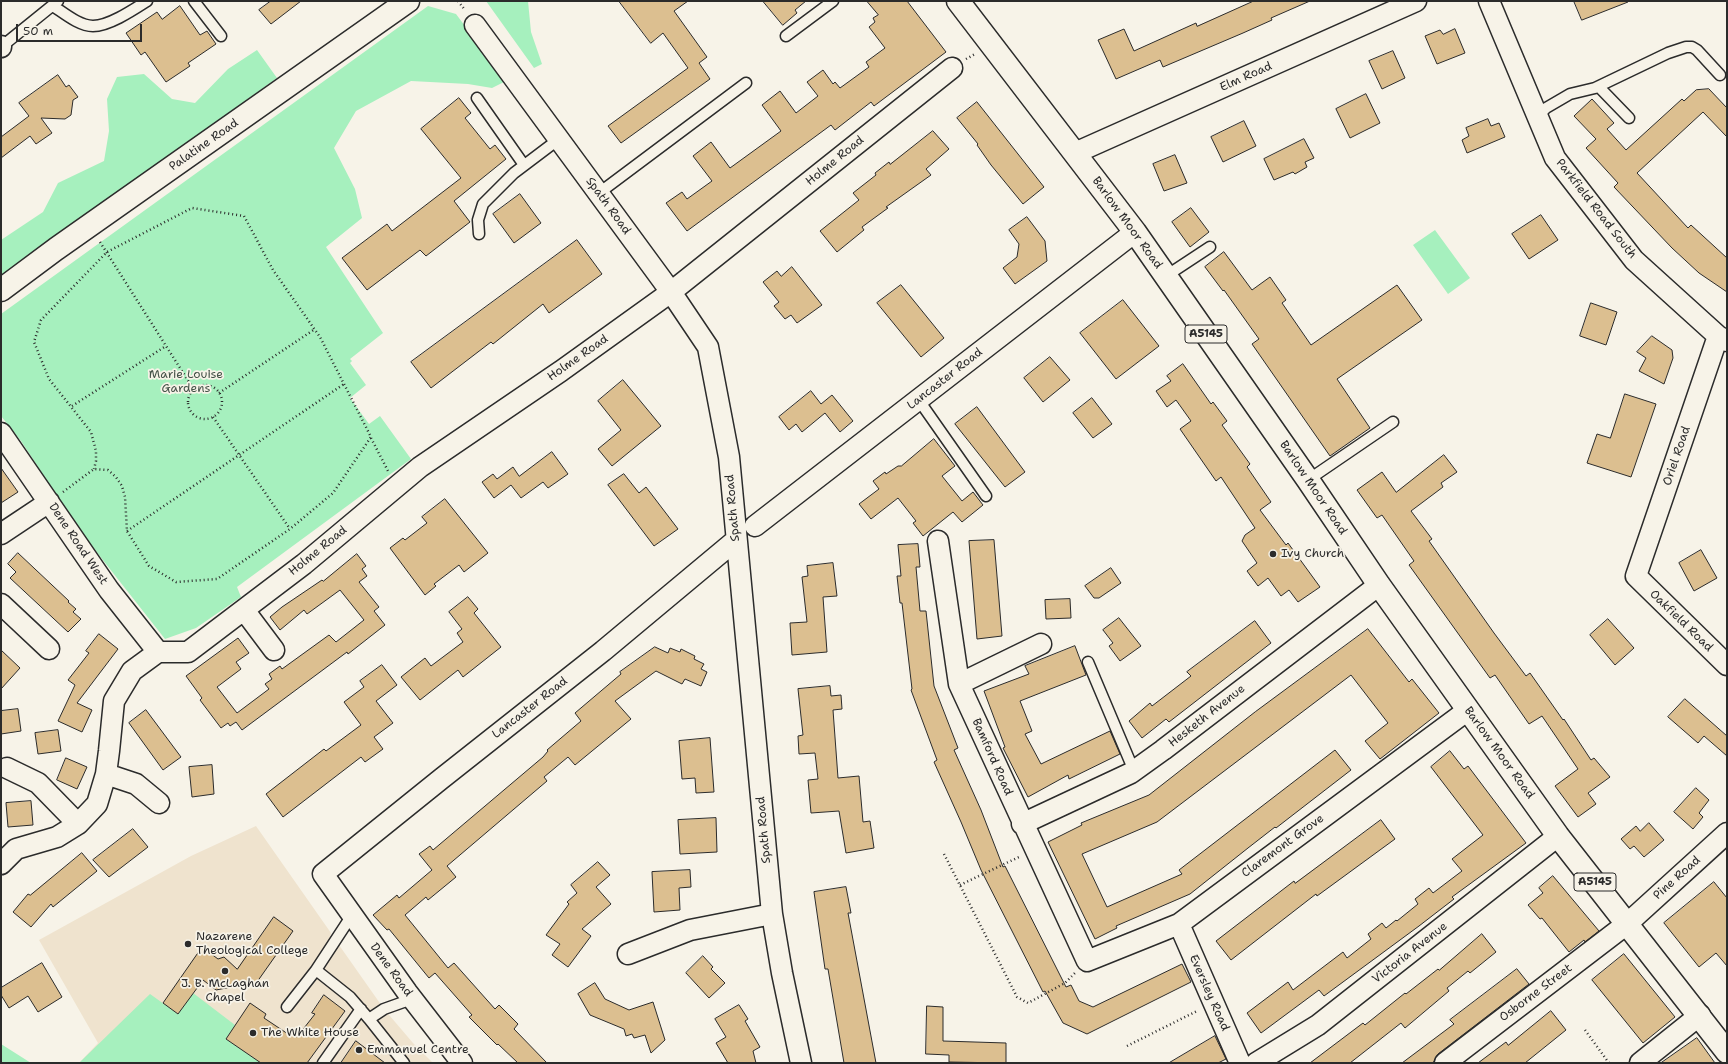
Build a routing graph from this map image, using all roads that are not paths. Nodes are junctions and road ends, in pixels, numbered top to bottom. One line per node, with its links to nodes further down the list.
1 (147, 1): 8 (lane)
2 (194, 1): 10 (lane)
3 (408, 1): 28 (main road, Palatine Road)
4 (833, 1): 11 (lane)
5 (958, 1): 21 (main road, Barlow Moor Road / A5145)
6 (1416, 1): 21 (street, Elm Road)
7 (1489, 1): 18 (street, Parkfield Road South)
8 (56, 4): 12 (lane)
9 (476, 25): 20 (street, Spath Road)
10 (221, 36)
11 (786, 36)
12 (1, 47)
13 (952, 68): 29 (street, Holme Road)
14 (1720, 75): 16 (lane)
15 (746, 83): 23 (lane)
16 (1599, 87): 18 (lane); 19 (lane)
17 (477, 98): 22 (lane)
18 (1538, 116): 30 (street, Parkfield Road South)
19 (1629, 118)
20 (559, 138): 22 (lane); 23 (street, Spath Road)
21 (1075, 153): 24 (main road, Barlow Moor Road / A5145)
22 (524, 165): 25 (lane)
23 (598, 193): 29 (street, Spath Road)
24 (1135, 232): 27 (main road, Barlow Moor Road / A5145); 31 (street, Lancaster Road)
25 (479, 234)
26 (1210, 247): 27 (lane)
27 (1166, 276): 34 (main road, Barlow Moor Road / A5145)
28 (1, 290)
29 (671, 292): 39 (street, Spath Road); 44 (street, Holme Road)
30 (1723, 339): 41 (street, Oriel Road)
31 (918, 400): 35 (lane); 37 (street, Lancaster Road)
32 (1392, 422): 34 (lane)
33 (1, 433): 36 (street, Dene Road West)
34 (1308, 480): 42 (main road, Barlow Moor Road / A5145)
35 (986, 496)
36 (50, 502): 38 (street); 48 (street, Dene Road West)
37 (755, 526)
38 (1, 534)
39 (736, 540): 62 (street, Lancaster Road); 64 (street, Spath Road)
40 (938, 540): 51 (street, Bamford Road)
41 (1636, 576): 50 (street, Oakfield Road)
42 (1378, 585): 52 (main road, Barlow Moor Road / A5145); 54 (street, Hesketh Avenue)
43 (1, 604): 46 (street)
44 (244, 610): 47 (street); 48 (street, Holme Road)
45 (1041, 644): 51 (street)
46 (49, 648)
47 (274, 650)
48 (158, 652): 55 (street)
49 (1088, 662): 54 (lane)
50 (1727, 665)
51 (959, 684): 58 (street, Bamford Road)
52 (1468, 710): 60 (main road, Barlow Moor Road / A5145); 66 (street, Claremont Grove)
53 (7, 768): 57 (street)
54 (1134, 771): 58 (street, Hesketh Avenue)
55 (106, 774): 56 (street); 57 (street)
56 (159, 803)
57 (78, 824): 61 (street)
58 (1022, 824): 68 (street, Bamford Road)
59 (1727, 834): 65 (street, Pine Road)
60 (1558, 836): 65 (main road, Barlow Moor Road / A5145); 81 (street, Victoria Avenue)
61 (1, 864)
62 (323, 874): 63 (street, Dene Road)
63 (352, 914): 69 (lane); 70 (street, Dene Road)
64 (772, 914): 67 (street); 79 (street, Spath Road)
65 (1628, 923): 73 (main road, Barlow Moor Road / A5145); 82 (street, Osborne Street)
66 (1179, 924): 68 (street, Claremont Grove); 80 (street, Eversley Road)
67 (628, 954)
68 (1087, 962)
69 (316, 970): 71 (lane); 72 (lane)
70 (412, 999): 74 (lane); 78 (street, Dene Road)
71 (287, 1007)
72 (360, 1009): 74 (lane); 76 (lane)
73 (1700, 1016): 75 (main road, Barlow Moor Road / A5145); 83 (street)
74 (369, 1019): 77 (lane)
75 (1727, 1052)
76 (323, 1063)
77 (404, 1063)
78 (462, 1063)
79 (801, 1063)
80 (1240, 1063)
81 (1256, 1063)
82 (1445, 1063)
83 (1640, 1063)

